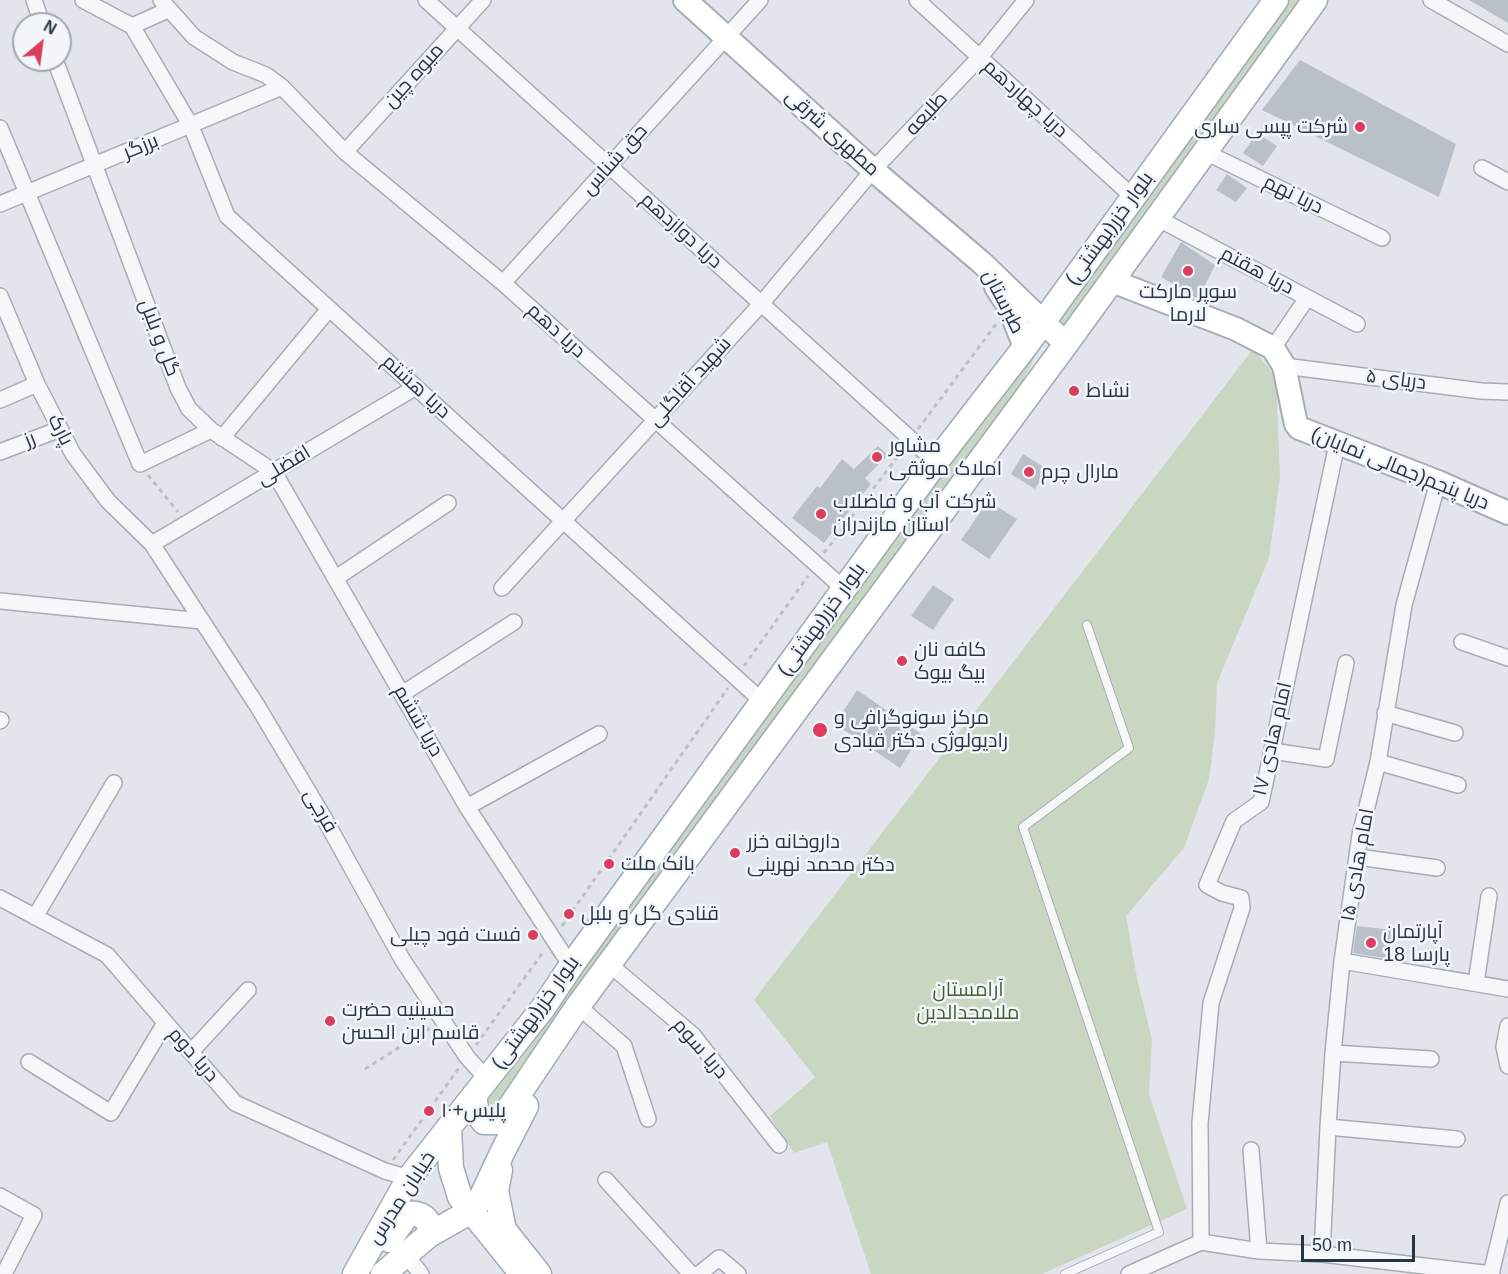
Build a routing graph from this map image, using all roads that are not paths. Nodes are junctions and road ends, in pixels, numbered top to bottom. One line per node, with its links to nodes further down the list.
1 (83, 0): 12 (street)
2 (426, 0): 13 (street, دریا دوازدهم)
3 (483, 0): 13 (street, میوه چین)
4 (685, 0): 14 (main road, مطهری شرقی)
5 (760, 0): 14 (street, حق شناس)
6 (918, 0): 16 (street, دریا چهاردهم)
7 (1026, 0): 16 (street, طلیعه)
8 (1276, 0): 29 (main road, بلوار خزر(بهشتی))
9 (1315, 0): 22 (main road, بلوار خزر(بهشتی))
10 (1431, 0): 15 (street)
11 (165, 5): 12 (street); 18 (street, دریا دهم)
12 (132, 26): 19 (street, دریا هشتم)
13 (458, 28): 21 (street, میوه چین); 24 (street, دریا دوازدهم)
14 (726, 37): 24 (street, حق شناس); 26 (main road, مطهری شرقی)
15 (1508, 44)
16 (980, 57): 26 (street, طلیعه); 29 (street, دریا چهاردهم)
17 (59, 72): 23 (street, گل و بلبل)
18 (282, 87): 19 (street, برزگر); 21 (street, دریا دهم)
19 (191, 126): 23 (street, برزگر); 39 (street, دریا هشتم)
20 (0, 128): 28 (street)
21 (345, 152): 35 (street, دریا دهم)
22 (1205, 152): 31 (main road, بلوار خزر(بهشتی)); 32 (street, دریا نهم)
23 (93, 166): 28 (street, برزگر); 51 (street, گل و بلبل)
24 (610, 166): 35 (street, حق شناس); 38 (street, دریا دوازدهم)
25 (1482, 168): 27 (street)
26 (873, 170): 33 (main road, مطهری شرقی); 38 (street, شهید آقاگلی)
27 (1508, 182)
28 (27, 193): 30 (street, برزگر); 51 (street)
29 (1133, 197): 40 (main road, بلوار خزر(بهشتی))
30 (0, 204)
31 (1157, 218): 34 (main road, بلوار خزر(بهشتی)); 37 (street, دریا هقتم)
32 (1382, 238)
33 (982, 263): 40 (main road, طبرستان); 43 (main road, طبرستان)
34 (1112, 281): 42 (main road, بلوار خزر(بهشتی)); 44 (main road)
35 (504, 283): 49 (street, دریا دهم)
36 (0, 296): 45 (street, پارک)
37 (1307, 298): 41 (street, دریا هقتم); 44 (street)
38 (761, 304): 49 (street, شهید آقاگلی); 54 (street, دریا دوازدهم)
39 (329, 309): 46 (street, دریا هشتم); 51 (street)
40 (1042, 322): 42 (main road, طبرستان); 43 (main road, بلوار خزر(بهشتی))
41 (1357, 324)
42 (1066, 344): 87 (main road, بلوار خزر(بهشتی))
43 (1025, 347): 54 (main road, بلوار خزر(بهشتی))
44 (1278, 357): 47 (street, دریای ۵); 52 (main road, دریا پنجم(جمالی نمایان))
45 (37, 384): 48 (street); 50 (street, پارک)
46 (416, 387): 55 (street, افضلی); 59 (street, دریا هشتم)
47 (1508, 392)
48 (0, 400)
49 (655, 421): 59 (street, شهید آقاگلی); 63 (street, دریا دهم)
50 (60, 429): 53 (street, رز); 60 (street, پارک)
51 (216, 434): 55 (street, گل و بلبل)
52 (1337, 444): 56 (main road, دریا پنجم(جمالی نمایان)); 76 (street, امام هادی ۱۷)
53 (0, 452)
54 (936, 462): 63 (main road, بلوار خزر(بهشتی))
55 (274, 472): 60 (street, افضلی); 61 (street, دریا ششم)
56 (1438, 482): 58 (main road, دریا پنجم(جمالی نمایان)); 73 (street, امام هادی ۱۵)
57 (448, 503): 61 (street)
58 (1508, 513)
59 (564, 520): 62 (street, شهید آقاگلی); 72 (street, دریا هشتم)
60 (152, 544): 65 (street, فرجی)
61 (336, 578): 71 (street, دریا ششم)
62 (502, 588)
63 (844, 589): 72 (main road, بلوار خزر(بهشتی))
64 (0, 601): 65 (street)
65 (202, 621): 100 (street, فرجی)
66 (514, 622): 71 (street)
67 (1087, 625): 127 (lane)
68 (1462, 642): 69 (street)
69 (1508, 658)
70 (1346, 663): 76 (street)
71 (402, 694): 80 (street, دریا ششم)
72 (763, 702): 88 (main road, بلوار خزر(بهشتی))
73 (1385, 713): 74 (street); 77 (street, امام هادی ۱۵)
74 (1455, 733)
75 (599, 734): 80 (street)
76 (1272, 751): 114 (street, امام هادی ۱۷)
77 (1378, 762): 79 (street); 81 (street, امام هادی ۱۵)
78 (114, 783): 85 (street)
79 (1458, 785)
80 (467, 807): 88 (street, دریا ششم)
81 (1358, 857): 82 (street); 86 (street, امام هادی ۱۵)
82 (1437, 868)
83 (1489, 896): 89 (street)
84 (0, 898): 85 (street, دریا دوم)
85 (36, 917): 93 (street, دریا دوم)
86 (1342, 960): 89 (street); 96 (street, امام هادی ۱۵)
87 (609, 964): 92 (main road, بلوار خزر(بهشتی)); 105 (street, دریا سوم)
88 (571, 966): 100 (main road, بلوار خزر(بهشتی))
89 (1476, 983): 90 (street)
90 (1508, 989)
91 (248, 990): 95 (street)
92 (578, 1006): 100 (main road); 101 (street); 107 (main road)
93 (165, 1023): 95 (street, دریا دوم); 98 (street)
94 (1508, 1026): 99 (street)
95 (190, 1052): 108 (street, دریا دوم)
96 (1334, 1053): 97 (street); 102 (street, امام هادی ۱۵)
97 (1431, 1059)
98 (29, 1062)
99 (1508, 1066)
100 (481, 1087): 103 (main road, خیابان مدرس)
101 (648, 1119)
102 (1328, 1127): 104 (street); 116 (street, امام هادی ۱۵)
103 (449, 1128): 108 (main road, خیابان مدرس); 112 (main road)
104 (1457, 1139)
105 (779, 1145)
106 (1251, 1150): 115 (street)
107 (502, 1151): 112 (main road); 123 (main road)
108 (409, 1178): 119 (main road, خیابان مدرس)
109 (606, 1180): 124 (street)
110 (0, 1196): 118 (street)
111 (1508, 1203): 129 (street)
112 (471, 1211): 113 (main road, خیابان مدرس); 122 (main road)
113 (429, 1235): 117 (main road, خیابان مدرس); 119 (main road)
114 (1201, 1242): 115 (street); 128 (street)
115 (1258, 1251): 116 (street)
116 (1322, 1254): 129 (street)
117 (406, 1255): 120 (main road, خیابان مدرس); 121 (street)
118 (4, 1274)
119 (355, 1274)
120 (383, 1274)
121 (421, 1274)
122 (522, 1274)
123 (539, 1274)
124 (691, 1274)
125 (699, 1274): 126 (street)
126 (738, 1274)
127 (1065, 1274)
128 (1129, 1274)
129 (1492, 1274)

